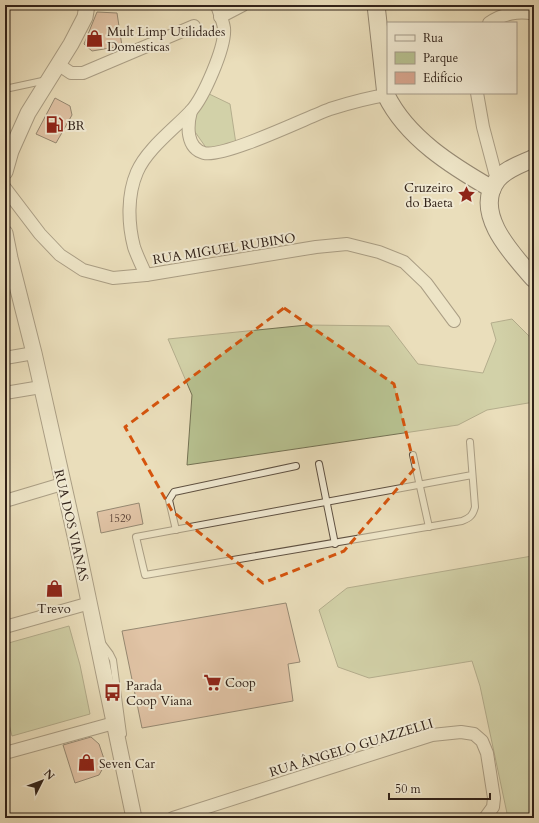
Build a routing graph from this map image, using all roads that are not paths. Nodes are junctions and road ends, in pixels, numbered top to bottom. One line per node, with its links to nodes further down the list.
1 (87, 5): 9 (street)
2 (217, 5): 6 (street)
3 (243, 5): 6 (street)
4 (376, 5): 13 (main road)
5 (534, 14): 7 (street)
6 (220, 17): 14 (street)
7 (490, 22)
8 (194, 26): 9 (street)
9 (58, 65): 10 (street)
10 (50, 79): 11 (lane); 16 (street)
11 (5, 89)
12 (477, 94): 17 (street)
13 (386, 95): 14 (street); 17 (main road)
14 (191, 111): 20 (street)
15 (534, 158): 17 (main road)
16 (5, 172)
17 (495, 184): 21 (main road)
18 (5, 188): 20 (street, RUA MIGUEL RUBINO)
19 (5, 233): 23 (street, RUA DOS VIANAS)
20 (146, 275): 22 (street, RUA MIGUEL RUBINO)
21 (534, 279)
22 (454, 320)
23 (34, 353): 24 (street); 25 (street, RUA DOS VIANAS)
24 (5, 358)
25 (41, 387): 26 (street); 32 (street, RUA DOS VIANAS)
26 (5, 393)
27 (470, 442): 31 (lane)
28 (413, 455): 33 (lane)
29 (319, 464): 35 (lane)
30 (296, 466): 37 (lane)
31 (472, 475): 33 (lane); 36 (lane)
32 (62, 484): 34 (street); 39 (street, RUA DOS VIANAS)
33 (419, 485): 35 (lane); 36 (lane)
34 (5, 501)
35 (327, 502): 37 (lane); 38 (lane)
36 (428, 527): 38 (lane)
37 (176, 530): 38 (lane)
38 (335, 544)
39 (90, 603): 40 (street); 41 (street, RUA DOS VIANAS)
40 (5, 627)
41 (97, 638): 42 (street, RUA DOS VIANAS); 43 (lane)
42 (114, 723): 43 (street, RUA DOS VIANAS); 44 (street)
43 (119, 747): 45 (street, RUA DOS VIANAS)
44 (5, 753)
45 (134, 818)
46 (173, 818): 47 (street, RUA ÂNGELO GUAZZELLI)
47 (485, 818)

